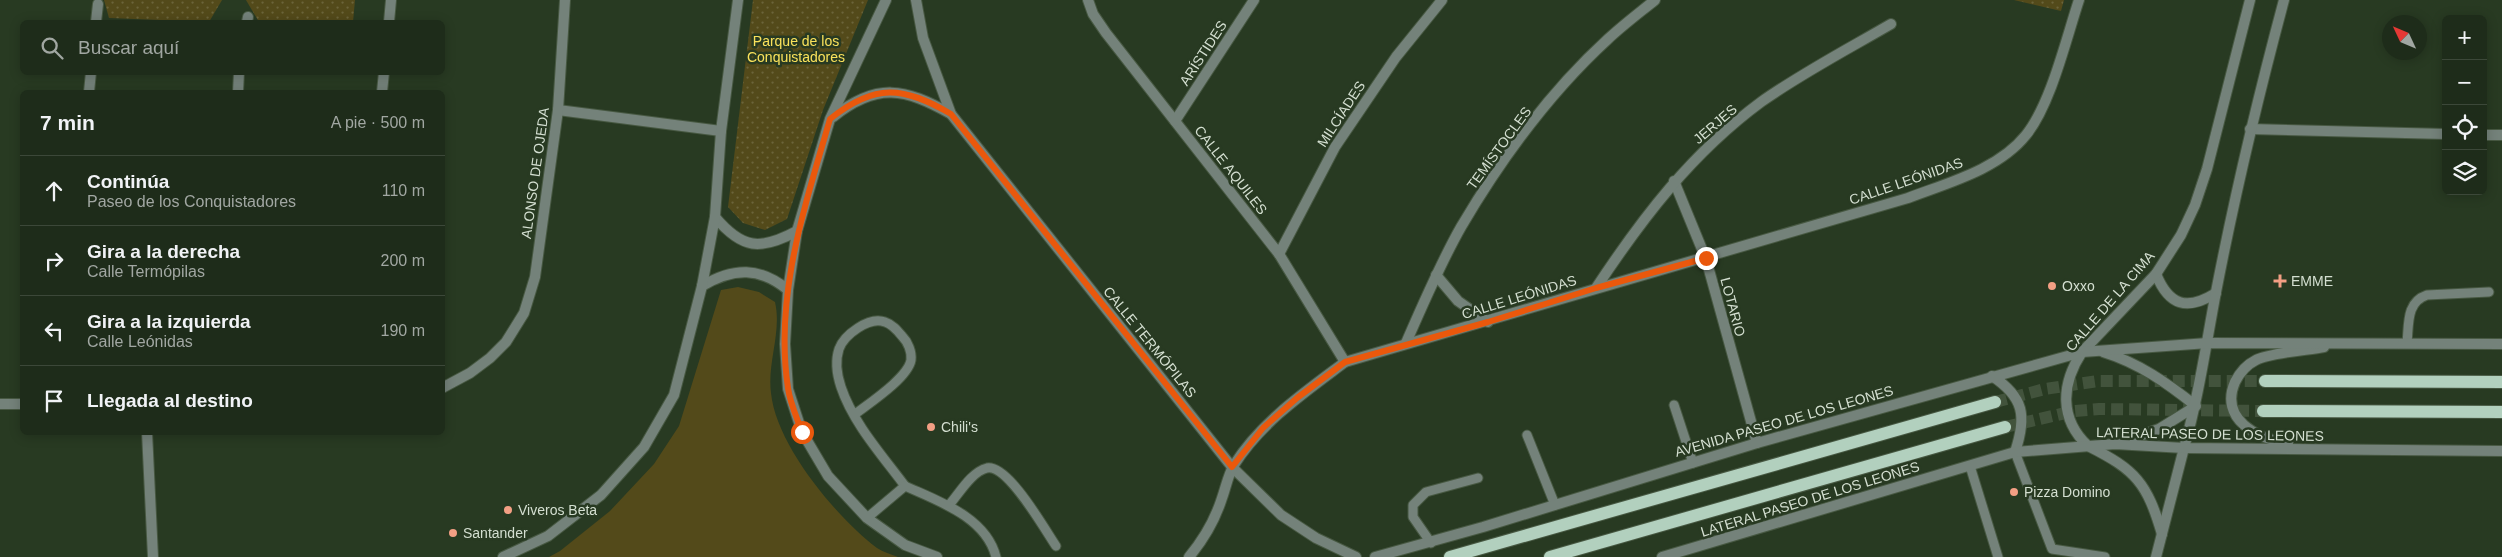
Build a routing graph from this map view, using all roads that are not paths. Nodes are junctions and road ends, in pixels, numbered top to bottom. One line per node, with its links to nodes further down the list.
1 (391, 0): 15 (street)
2 (565, 0): 23 (street, ALONSO DE OJEDA)
3 (738, 0): 28 (street)
4 (886, 0): 25 (street)
5 (916, 0): 24 (street, CALLE TERMÓPILAS)
6 (1088, 0): 26 (street, CALLE AQUILES)
7 (1254, 0): 26 (street, ARÍSTIDES)
8 (1442, 0): 35 (street, MILCÍADES)
9 (1654, 0): 38 (street, TEMÍSTOCLES)
10 (2079, 0): 36 (street, CALLE LEÓNIDAS)
11 (2250, 0): 37 (street, CALLE DE LA CIMA)
12 (2284, 0): 27 (street)
13 (98, 4): 14 (street)
14 (96, 20)
15 (389, 20)
16 (1891, 24): 32 (street, JERJES)
17 (91, 75): 20 (street)
18 (240, 75): 21 (street)
19 (384, 75): 22 (street)
20 (89, 90)
21 (238, 90)
22 (382, 90)
23 (558, 110): 28 (street); 56 (street, ALONSO DE OJEDA)
24 (951, 114): 25 (street, CALLE TERMÓPILAS); 77 (street, CALLE TERMÓPILAS)
25 (830, 119): 34 (street)
26 (1175, 121): 35 (street, CALLE AQUILES)
27 (2250, 129): 29 (street); 43 (street)
28 (721, 131): 33 (street)
29 (2442, 134)
30 (2487, 135): 31 (street)
31 (2502, 135)
32 (1674, 181): 36 (street, LOTARIO); 40 (street, JERJES)
33 (714, 217): 34 (street); 39 (street)
34 (797, 231): 41 (street)
35 (1279, 254): 52 (street, CALLE AQUILES)
36 (1706, 258): 40 (street, CALLE LEÓNIDAS); 68 (street, LOTARIO)
37 (2156, 274): 43 (street); 51 (street, CALLE DE LA CIMA)
38 (1436, 276): 44 (street); 46 (street, TEMÍSTOCLES)
39 (702, 286): 41 (street); 88 (street)
40 (1596, 288): 44 (street, CALLE LEÓNIDAS)
41 (788, 290): 82 (street)
42 (2489, 292): 48 (lane)
43 (2216, 293): 47 (street)
44 (1488, 322): 46 (street, CALLE LEÓNIDAS)
45 (2352, 342): 47 (street); 48 (street); 72 (street)
46 (1406, 343): 52 (street, CALLE LEÓNIDAS)
47 (2208, 343): 50 (street, AVENIDA PASEO DE LOS LEONES); 61 (street)
48 (2407, 343): 49 (street)
49 (2502, 344)
50 (2098, 351): 51 (street, AVENIDA PASEO DE LOS LEONES); 61 (street)
51 (2082, 352): 53 (street, AVENIDA PASEO DE LOS LEONES); 70 (street, CALLE DE LA CIMA)
52 (1345, 362): 77 (street, CALLE LEÓNIDAS)
53 (1992, 376): 68 (street, AVENIDA PASEO DE LOS LEONES); 74 (street)
54 (2265, 382): 55 (main road)
55 (2502, 382)
56 (445, 386)
57 (1995, 402): 94 (main road)
58 (0, 404): 59 (street)
59 (20, 404)
60 (1674, 405): 75 (lane)
61 (2196, 406): 69 (street); 71 (street)
62 (2263, 411): 63 (main road)
63 (2502, 412)
64 (854, 415): 64 (lane); 79 (lane)
65 (2004, 427): 95 (main road)
66 (147, 435): 87 (street)
67 (1527, 435): 80 (lane)
68 (1757, 443): 75 (street, AVENIDA PASEO DE LOS LEONES)
69 (2115, 444): 70 (street, LATERAL PASEO DE LOS LEONES); 71 (street, LATERAL PASEO DE LOS LEONES)
70 (2088, 446): 74 (street, LATERAL PASEO DE LOS LEONES); 83 (street, CALLE DE LA CIMA)
71 (2184, 448): 72 (street, LATERAL PASEO DE LOS LEONES); 83 (street)
72 (2338, 450): 73 (street, LATERAL PASEO DE LOS LEONES)
73 (2502, 451)
74 (2015, 452): 76 (street, LATERAL PASEO DE LOS LEONES); 86 (lane)
75 (1693, 463): 80 (street, AVENIDA PASEO DE LOS LEONES)
76 (1970, 466): 96 (street, LATERAL PASEO DE LOS LEONES); 97 (lane)
77 (1232, 467): 91 (street, CALLE LEÓNIDAS); 92 (street, CALLE TERMÓPILAS)
78 (1478, 478): 84 (lane)
79 (904, 486): 81 (lane); 82 (lane)
80 (1555, 505): 84 (street, AVENIDA PASEO DE LOS LEONES)
81 (949, 506): 85 (lane); 90 (lane)
82 (867, 518): 89 (street)
83 (2162, 534): 99 (street)
84 (1431, 543): 93 (street, AVENIDA PASEO DE LOS LEONES)
85 (1056, 546)
86 (2052, 553): 98 (lane)
87 (153, 557)
88 (503, 557)
89 (938, 557)
90 (996, 557)
91 (1189, 557)
92 (1356, 557)
93 (1375, 557)
94 (1450, 557)
95 (1550, 557)
96 (1662, 557)
97 (1998, 557)
98 (2105, 557)
99 (2156, 557)

